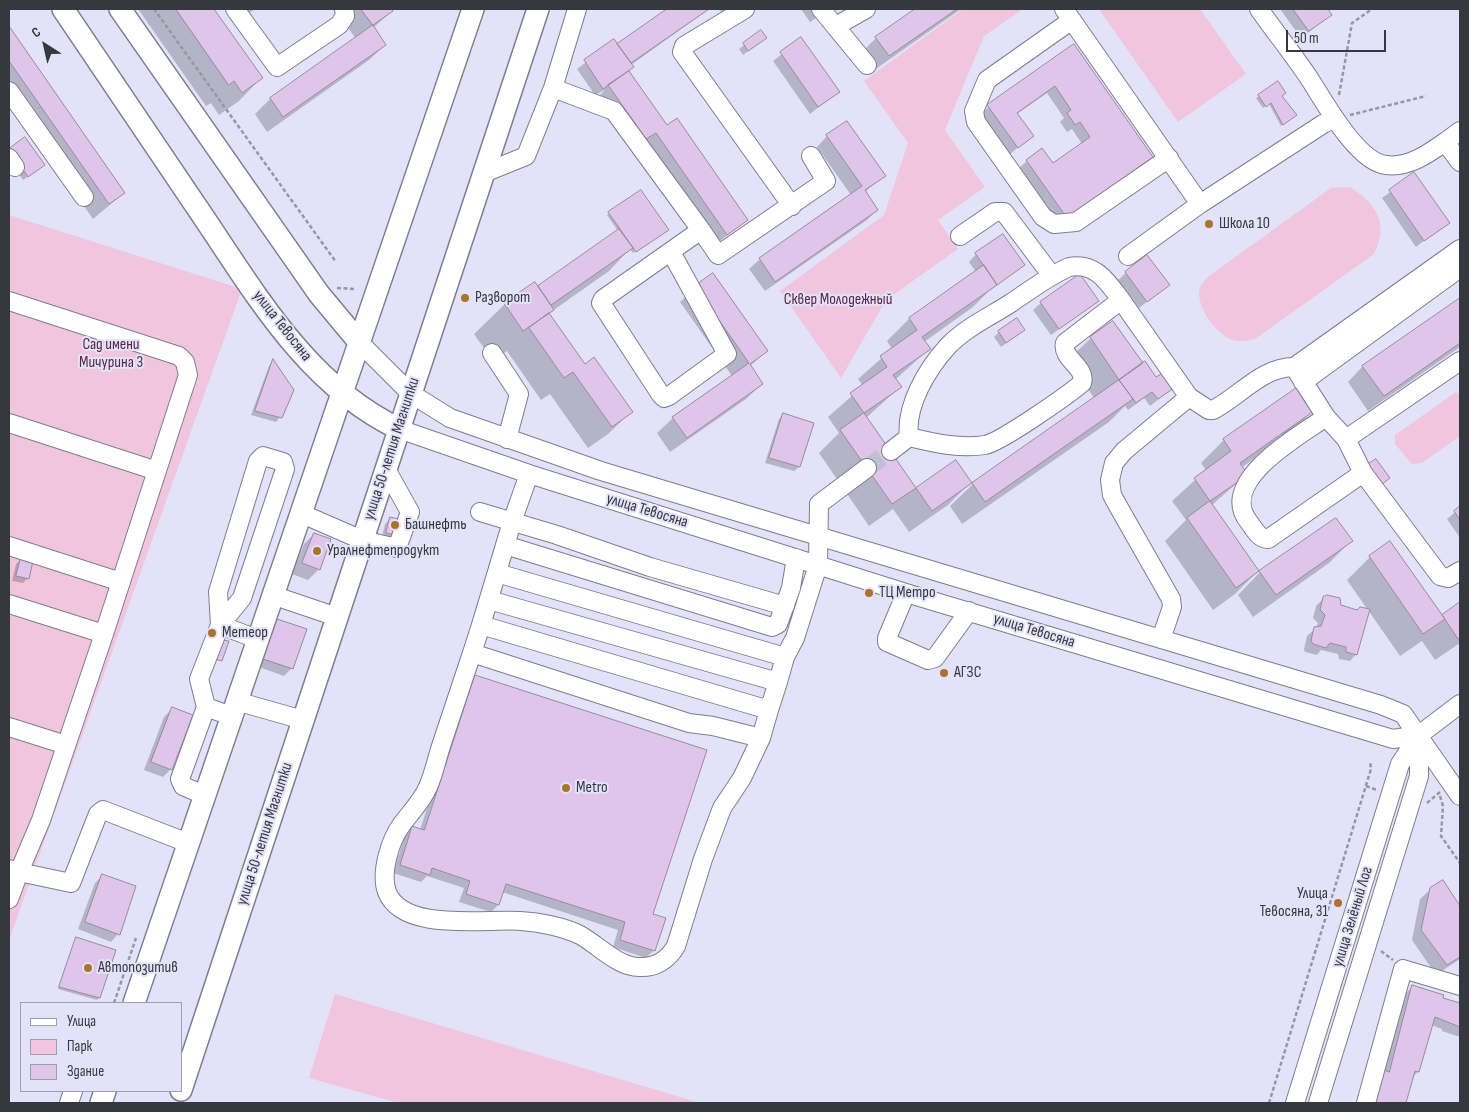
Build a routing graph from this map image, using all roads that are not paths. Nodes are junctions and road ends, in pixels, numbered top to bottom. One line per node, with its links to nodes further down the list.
1 (63, 9): 42 (main road, улица Тевосяна)
2 (120, 9): 36 (main road, улица Тевосяна)
3 (235, 9): 4 (street)
4 (344, 9)
5 (472, 9): 36 (main road)
6 (538, 9): 23 (main road, улица 50-летия Магнитки)
7 (577, 9): 15 (street)
8 (745, 9): 26 (street)
9 (821, 9): 13 (street)
10 (866, 9): 13 (street)
11 (1259, 9): 17 (street)
12 (1068, 15): 21 (street); 21 (street)
13 (836, 26): 14 (street)
14 (867, 66)
15 (553, 88): 23 (street); 27 (street)
16 (9, 91): 24 (street)
17 (1334, 119): 19 (street); 25 (street)
18 (1460, 131): 19 (street)
19 (1445, 142): 22 (street)
20 (811, 156): 26 (street)
21 (1168, 158): 25 (street)
22 (1460, 162)
23 (484, 173): 41 (main road, улица 50-летия Магнитки)
24 (84, 197)
25 (1200, 204): 31 (street)
26 (792, 206): 27 (street)
27 (701, 230): 30 (street)
28 (960, 236): 33 (street)
29 (1460, 249): 39 (street)
30 (671, 252): 30 (street)
31 (1128, 256)
32 (1460, 268): 40 (street)
33 (1052, 276): 34 (street); 47 (street)
34 (1121, 300): 43 (street); 47 (street)
35 (9, 301): 53 (street)
36 (358, 342): 41 (street, улица Тевосяна); 42 (main road)
37 (492, 353): 48 (street)
38 (1460, 361): 49 (street)
39 (1294, 367): 40 (street); 43 (street)
40 (1303, 382): 44 (street)
41 (410, 393): 46 (main road, улица 50-летия Магнитки); 48 (street, улица Тевосяна)
42 (342, 394): 46 (main road, улица Тевосяна); 57 (main road)
43 (1189, 397): 79 (street)
44 (1326, 417): 49 (street); 54 (street)
45 (9, 423): 53 (street)
46 (399, 429): 52 (main road, улица 50-летия Магнитки); 55 (street, улица Тевосяна)
47 (909, 437): 50 (street)
48 (507, 439): 59 (street, улица Тевосяна)
49 (1346, 439): 54 (street)
50 (890, 451)
51 (867, 468): 59 (street)
52 (386, 469): 60 (main road, улица 50-летия Магнитки); 60 (street)
53 (157, 470): 67 (street)
54 (1363, 473): 65 (street)
55 (529, 474): 58 (street); 63 (street, улица Тевосяна)
56 (480, 512): 58 (street)
57 (300, 513): 60 (street); 69 (main road)
58 (512, 522): 61 (street); 72 (street)
59 (817, 536): 64 (street); 79 (street, улица Тевосяна)
60 (362, 540): 74 (main road, улица 50-летия Магнитки)
61 (505, 545): 66 (street); 72 (street)
62 (9, 546): 67 (street)
63 (796, 558): 64 (street, улица Тевосяна); 72 (street)
64 (818, 565): 68 (street, улица Тевосяна); 81 (street)
65 (1460, 571)
66 (497, 573): 70 (street); 81 (street)
67 (121, 582): 77 (street)
68 (906, 593): 73 (street, улица Тевосяна); 73 (street)
69 (272, 595): 74 (street); 78 (main road)
70 (489, 600): 76 (street); 82 (street)
71 (9, 604): 77 (street)
72 (785, 606)
73 (970, 611): 89 (street, улица Тевосяна)
74 (337, 617): 87 (main road, улица 50-летия Магнитки)
75 (220, 625): 75 (street); 78 (street); 84 (street)
76 (481, 625): 80 (street); 86 (street)
77 (104, 634): 91 (street)
78 (258, 639): 85 (main road)
79 (1161, 639): 89 (street, улица Тевосяна)
80 (472, 653): 90 (street); 90 (street)
81 (785, 657): 82 (street)
82 (778, 682): 86 (street)
83 (1460, 704): 89 (street, улица Зелёный Лог)
84 (206, 707): 85 (street); 92 (street)
85 (234, 709): 87 (street); 92 (main road)
86 (769, 710): 90 (street)
87 (302, 720): 99 (main road, улица 50-летия Магнитки)
88 (9, 727): 91 (street)
89 (1418, 735): 93 (street, улица Тевосяна); 100 (street, улица Зелёный Лог); 101 (street, улица Зелёный Лог)
90 (761, 738)
91 (66, 745): 95 (street)
92 (204, 796): 94 (main road)
93 (1460, 796)
94 (188, 843): 95 (street); 98 (main road)
95 (14, 871): 96 (street)
96 (9, 899)
97 (1460, 986): 102 (street)
98 (134, 1002)
99 (182, 1087)
100 (1295, 1103)
101 (1318, 1103)
102 (1366, 1103)

